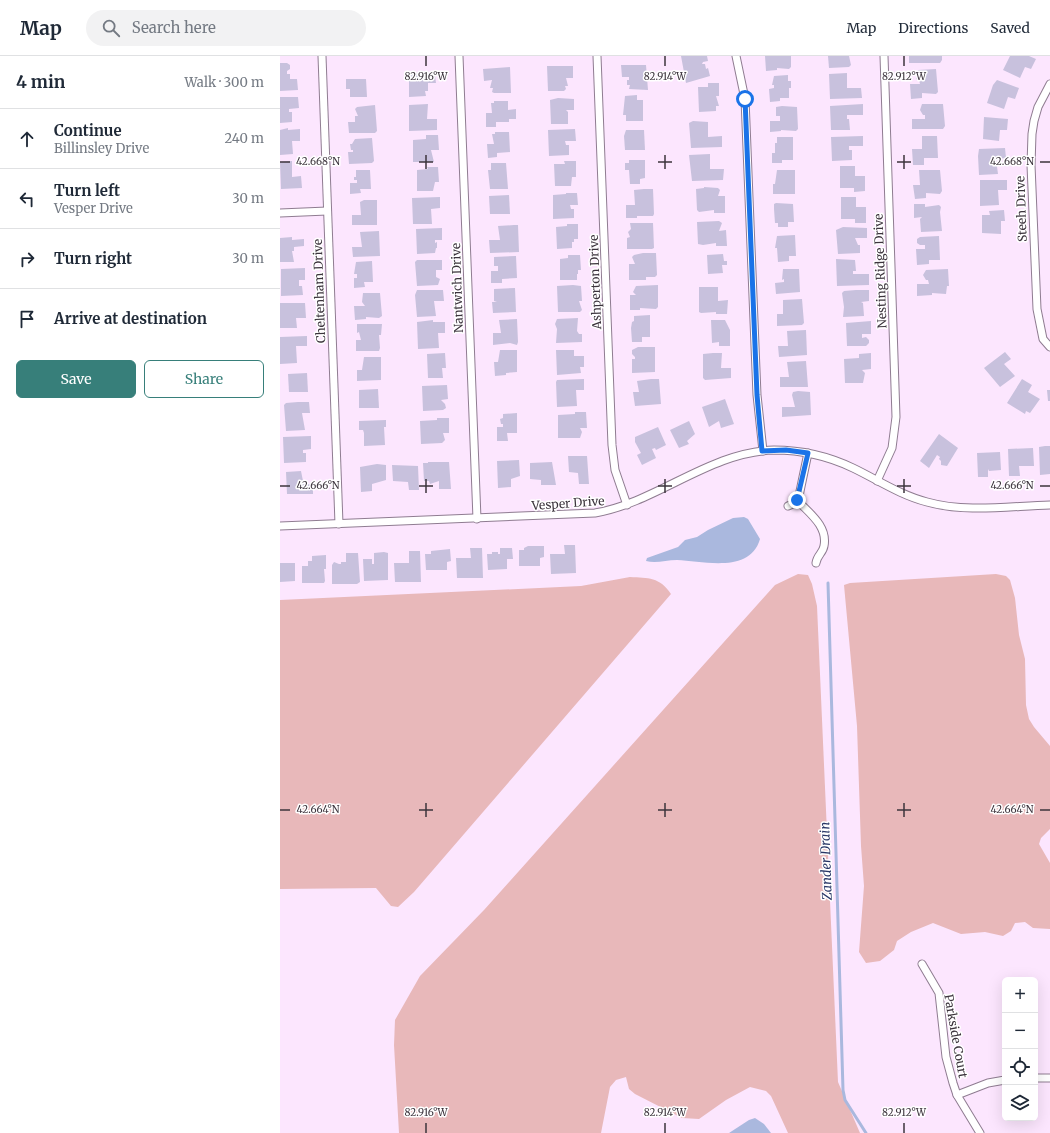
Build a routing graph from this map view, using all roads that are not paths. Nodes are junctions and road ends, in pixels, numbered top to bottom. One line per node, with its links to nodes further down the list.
1 (322, 56): 7 (street, Cheltenham Drive)
2 (460, 56): 17 (street, Nantwich Drive)
3 (597, 56): 14 (street, Ashperton Drive)
4 (736, 56): 10 (street)
5 (884, 56): 12 (street, Nesting Ridge Drive)
6 (1050, 84): 9 (street, Steeh Drive)
7 (328, 211): 8 (street); 18 (street, Cheltenham Drive)
8 (280, 213)
9 (1050, 347)
10 (762, 451): 11 (street, Vesper Drive); 14 (street, Vesper Drive)
11 (808, 453): 12 (street, Vesper Drive); 13 (street)
12 (877, 481): 15 (street, Vesper Drive)
13 (797, 500): 16 (street); 20 (street)
14 (627, 505): 17 (street, Vesper Drive)
15 (1050, 505)
16 (788, 506)
17 (477, 519): 18 (street, Vesper Drive)
18 (339, 524): 19 (street, Vesper Drive)
19 (280, 526)
20 (816, 563)
21 (922, 964): 25 (street, Parkside Court)
22 (1038, 1078): 23 (street)
23 (1050, 1078)
24 (1002, 1081): 25 (street)
25 (957, 1095): 26 (street, Parkside Court)
26 (980, 1133)

